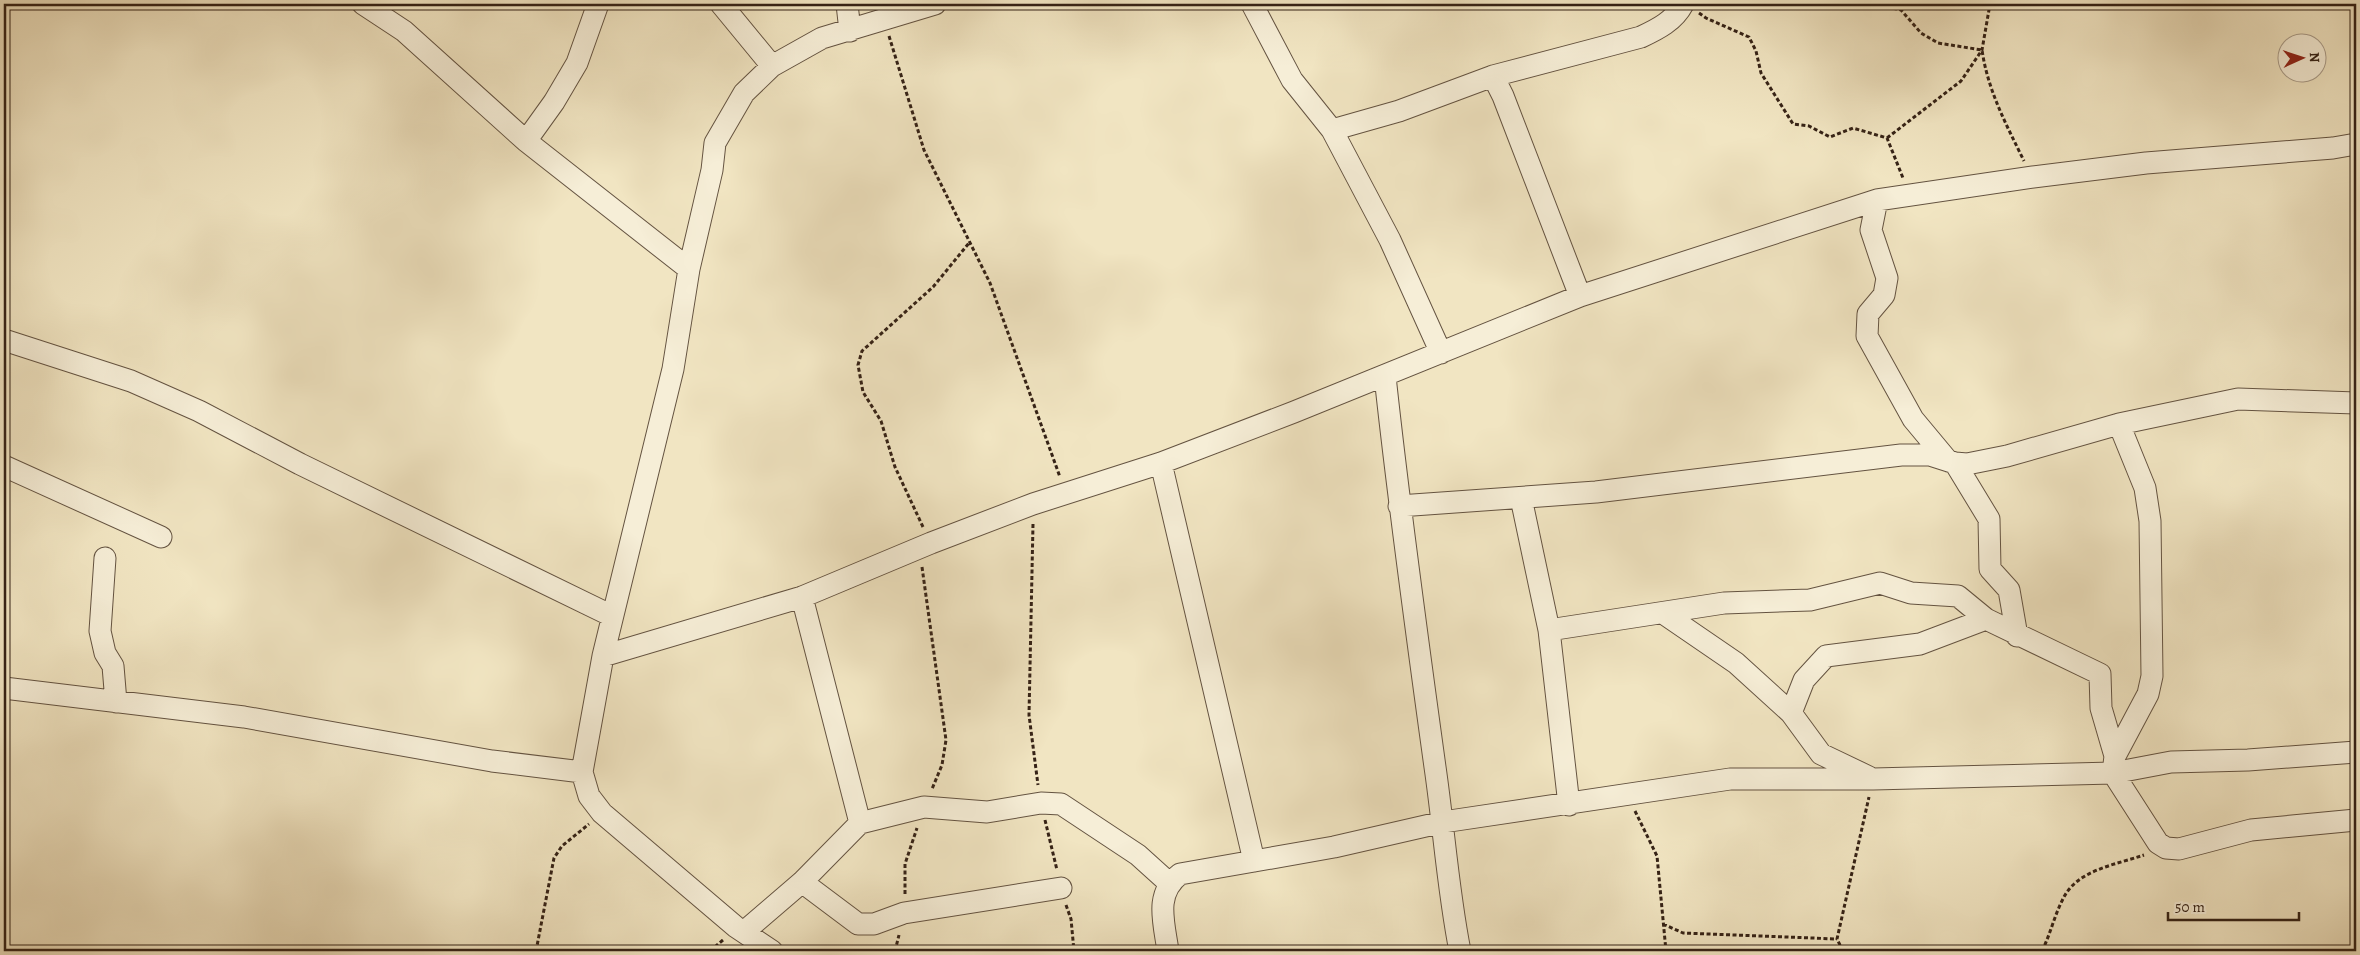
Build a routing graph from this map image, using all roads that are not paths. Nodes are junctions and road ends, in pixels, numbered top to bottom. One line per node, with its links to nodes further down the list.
1 (598, 4): 12 (street)
2 (721, 4): 9 (street)
3 (847, 4): 8 (street)
4 (935, 4): 8 (street)
5 (1252, 4): 11 (street)
6 (368, 5): 12 (street)
7 (1688, 6): 10 (street)
8 (850, 31): 9 (street)
9 (772, 66): 15 (street)
10 (1493, 76): 11 (street); 16 (street)
11 (1332, 130): 18 (street)
12 (526, 141): 15 (street)
13 (2356, 144): 14 (street)
14 (1877, 200): 16 (street); 22 (street)
15 (689, 269): 31 (street)
16 (1580, 296): 18 (street)
17 (4, 340): 31 (street)
18 (1441, 353): 19 (street)
19 (1385, 376): 23 (street); 26 (street)
20 (2356, 403): 21 (street)
21 (2119, 424): 22 (street); 40 (street)
22 (1952, 462): 25 (street); 34 (street)
23 (1160, 463): 29 (street); 47 (street)
24 (4, 466): 27 (street)
25 (1521, 498): 26 (street); 33 (street)
26 (1399, 506): 45 (street)
27 (161, 537)
28 (105, 558): 37 (street)
29 (802, 597): 35 (street); 46 (street)
30 (1662, 613): 32 (street); 33 (street); 38 (street)
31 (612, 616): 35 (street)
32 (1986, 619): 34 (street); 38 (street)
33 (1549, 630): 43 (street)
34 (2017, 636): 40 (street)
35 (603, 656): 41 (street)
36 (4, 688): 37 (street)
37 (116, 702): 41 (street)
38 (1792, 713): 42 (street)
39 (2356, 752): 40 (street)
40 (2114, 764): 42 (street); 44 (street)
41 (582, 772): 51 (street)
42 (1873, 779): 43 (street)
43 (1569, 804): 45 (street)
44 (2356, 820)
45 (1443, 822): 47 (street); 54 (street)
46 (860, 823): 48 (street); 49 (street)
47 (1254, 861): 49 (street)
48 (802, 882): 50 (street); 51 (street)
49 (1169, 883): 53 (street)
50 (1061, 888)
51 (745, 931): 52 (street)
52 (772, 951)
53 (1168, 951)
54 (1460, 951)

